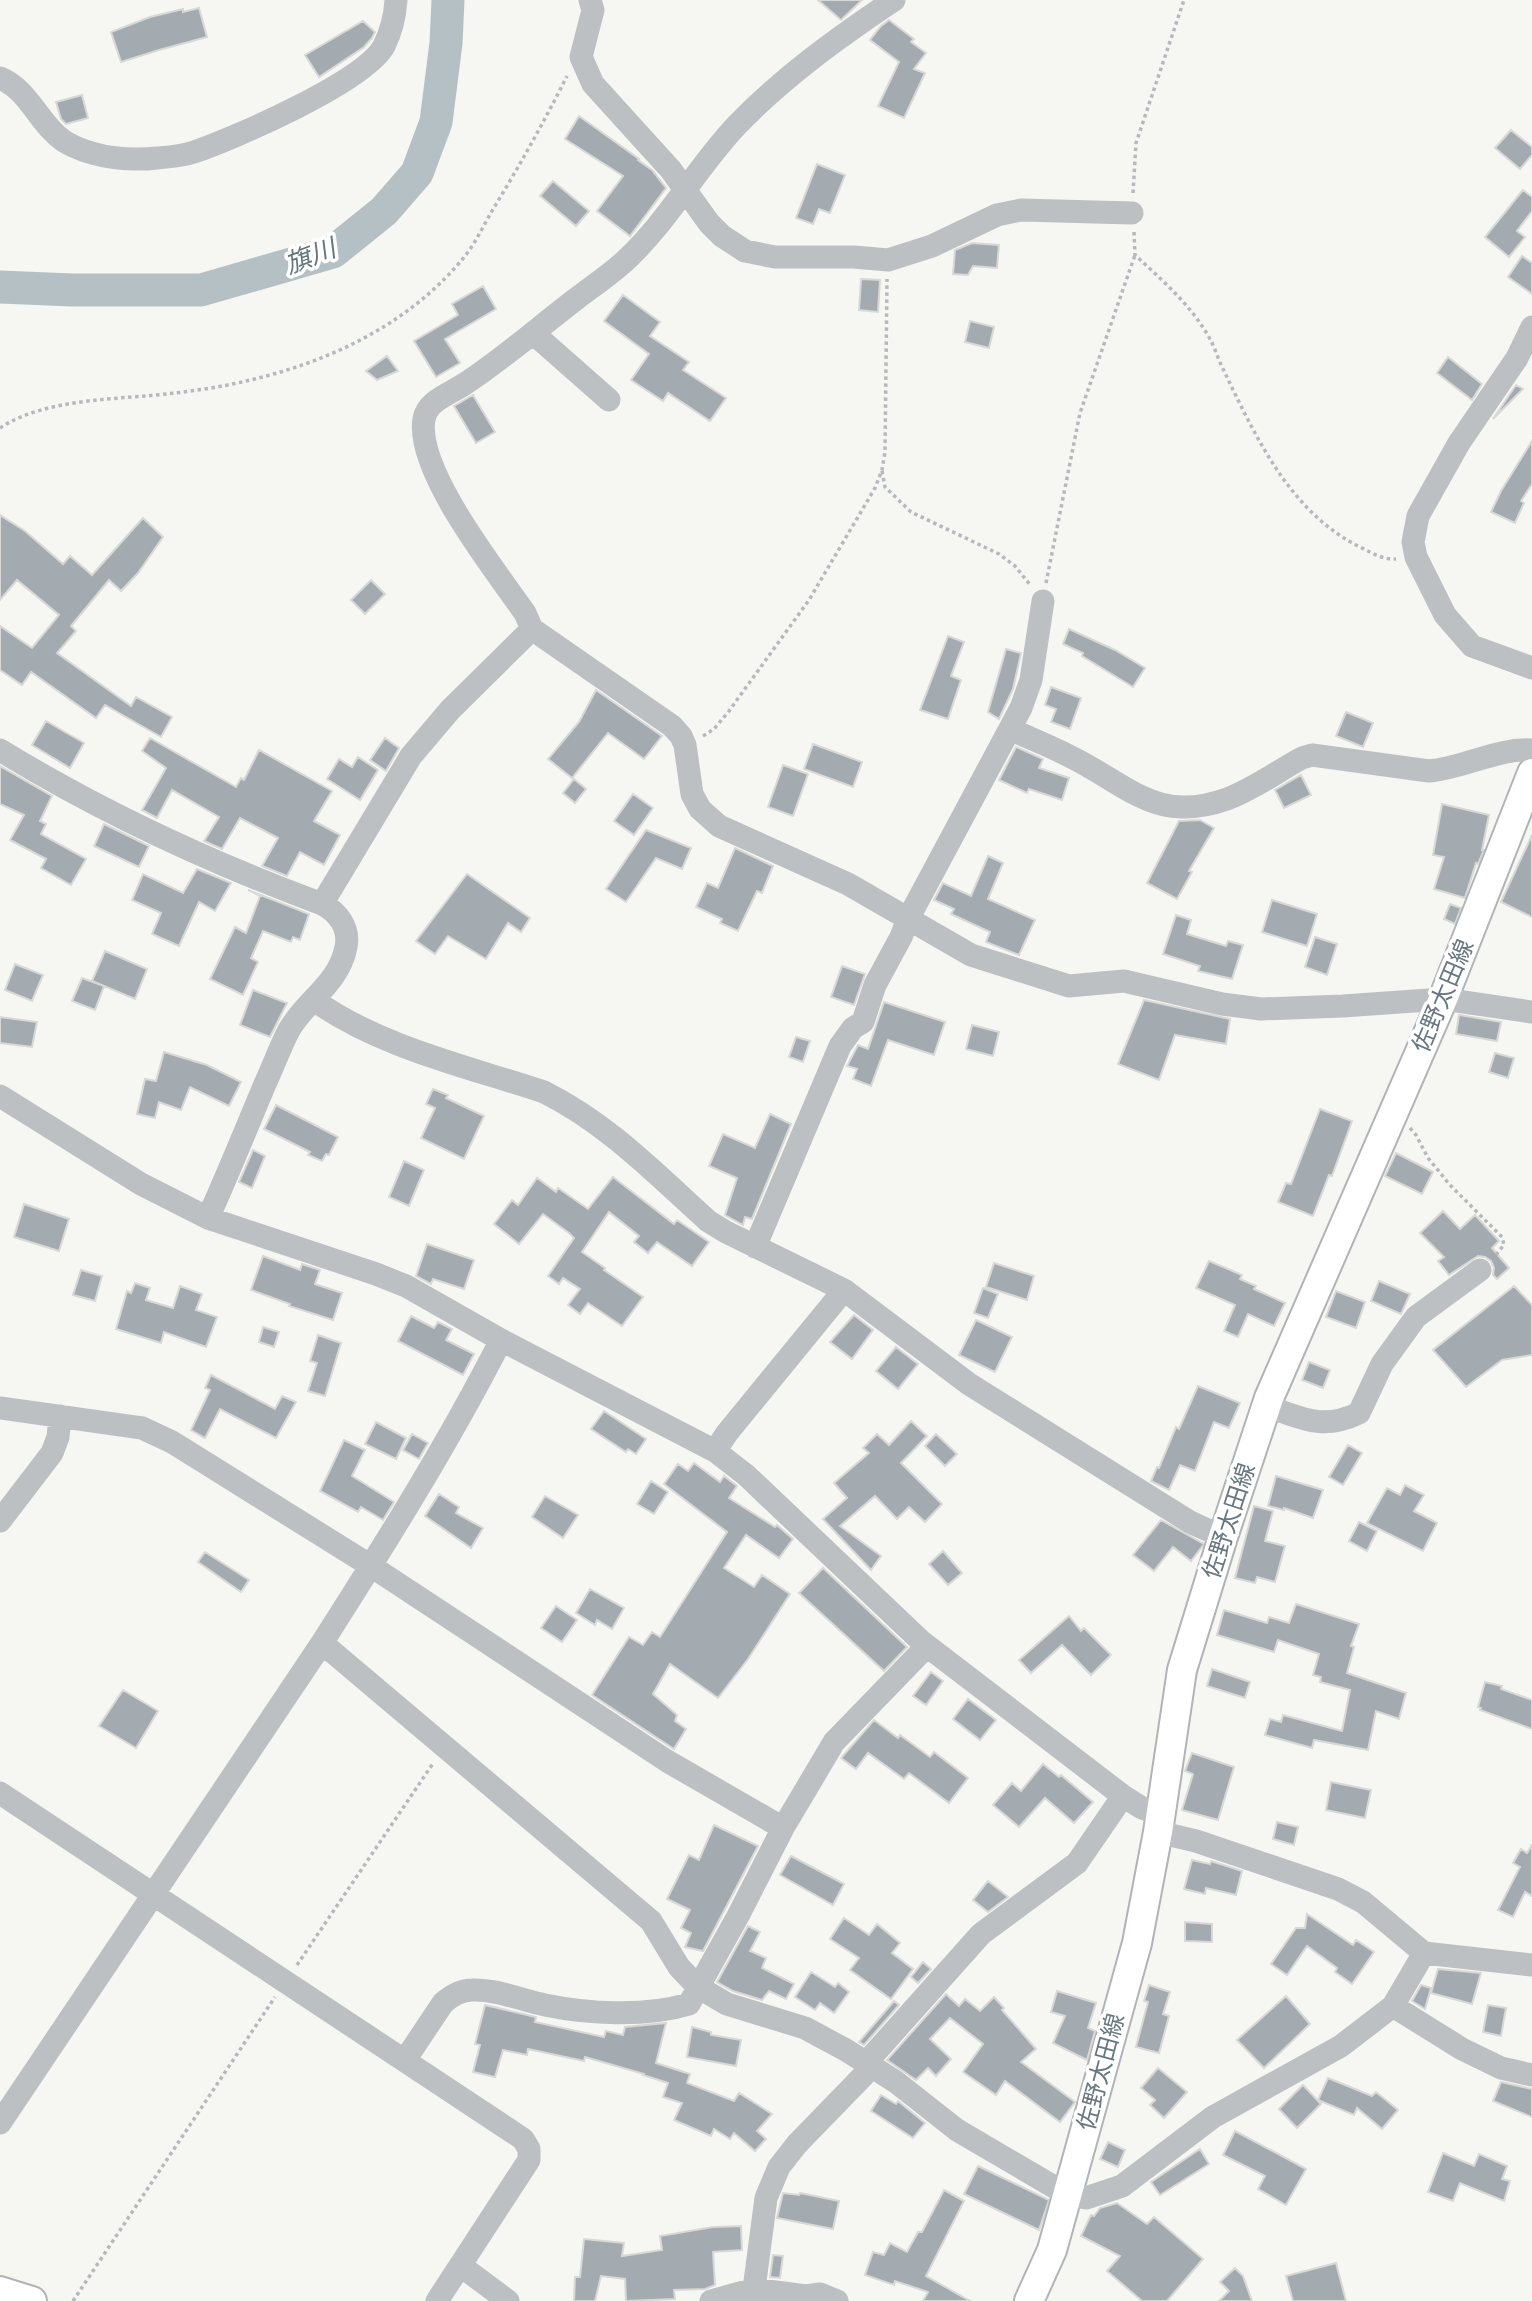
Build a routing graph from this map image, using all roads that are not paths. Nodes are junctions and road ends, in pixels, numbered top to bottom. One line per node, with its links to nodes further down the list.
1 (396, 0): 4 (street)
2 (590, 0): 5 (street)
3 (894, 0): 5 (street)
4 (0, 78)
5 (685, 189): 6 (street); 8 (street)
6 (1132, 213)
7 (1532, 327): 12 (street)
8 (533, 333): 9 (street); 11 (street)
9 (610, 400)
10 (1043, 601): 13 (street)
11 (533, 629): 17 (street); 18 (street)
12 (1532, 668)
13 (1010, 729): 14 (street); 18 (street)
14 (1532, 750)
15 (1, 754): 17 (street)
16 (1532, 773): 19 (main road, 佐野太田線)
17 (322, 904): 20 (street)
18 (908, 919): 19 (street); 24 (street)
19 (1443, 999): 21 (street); 28 (main road, 佐野太田線)
20 (314, 1000): 23 (street); 24 (street)
21 (1532, 1012)
22 (0, 1096): 23 (street)
23 (208, 1218): 27 (street)
24 (754, 1247): 26 (street)
25 (1480, 1270): 28 (street)
26 (844, 1290): 31 (street); 33 (street)
27 (501, 1340): 31 (street); 34 (street)
28 (1266, 1406): 33 (main road, 佐野太田線)
29 (0, 1408): 30 (street)
30 (60, 1416): 32 (street); 34 (street)
31 (715, 1451): 36 (street)
32 (0, 1521)
33 (1223, 1537): 39 (main road, 佐野太田線)
34 (371, 1566): 35 (street); 40 (street)
35 (322, 1643): 41 (street); 44 (street)
36 (927, 1646): 38 (street); 40 (street)
37 (0, 1793): 41 (street)
38 (1123, 1796): 39 (street); 47 (street)
39 (1158, 1823): 42 (street); 50 (main road, 佐野太田線)
40 (783, 1828): 44 (street)
41 (154, 1894): 46 (street); 49 (street)
42 (1424, 1953): 43 (street); 45 (street)
43 (1532, 1965)
44 (698, 1987): 46 (street); 47 (street)
45 (1393, 2006): 48 (street); 50 (street)
46 (405, 2060): 51 (street)
47 (869, 2064): 50 (street); 53 (street)
48 (1532, 2075)
49 (0, 2123)
50 (1068, 2195): 59 (main road, 佐野太田線)
51 (460, 2266): 55 (street); 56 (street)
52 (0, 2291): 54 (main road)
53 (751, 2295): 57 (street); 58 (street)
54 (32, 2301)
55 (437, 2301)
56 (508, 2301)
57 (711, 2301)
58 (837, 2301)
59 (1029, 2301)

